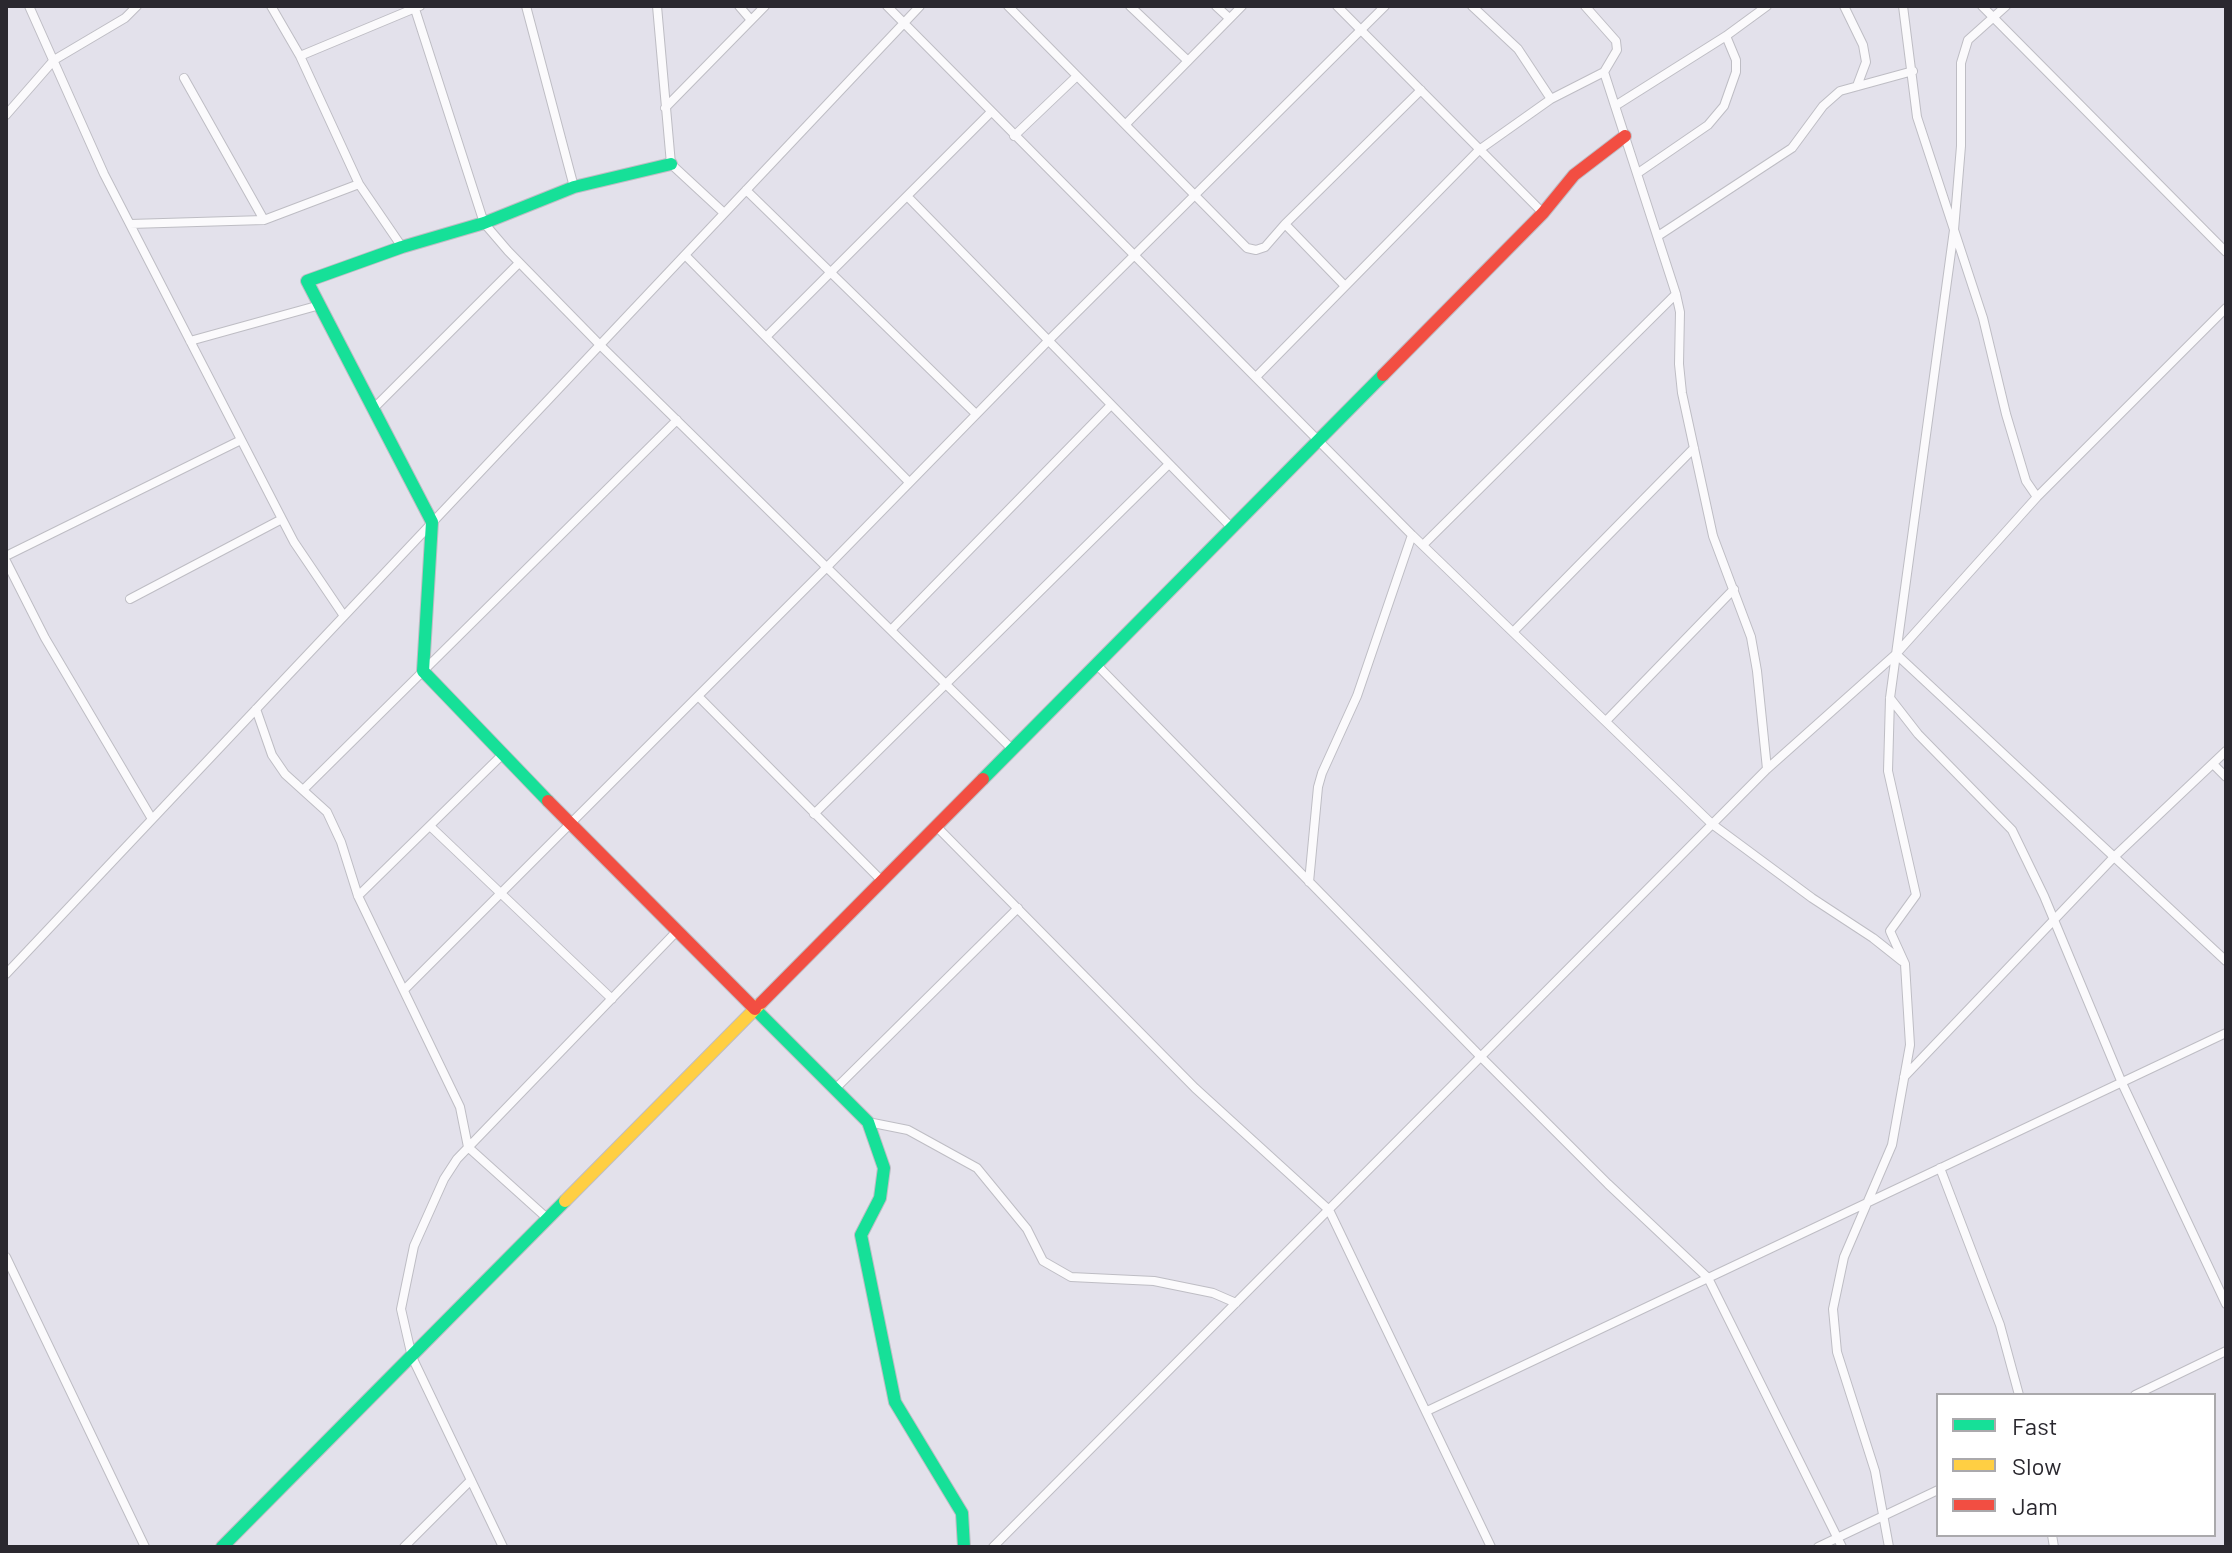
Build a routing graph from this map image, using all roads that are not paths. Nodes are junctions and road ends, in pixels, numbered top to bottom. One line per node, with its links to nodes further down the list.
1 (29, 6): 31 (street)
2 (137, 6): 31 (street)
3 (271, 6): 30 (street)
4 (526, 6): 51 (street)
5 (657, 6): 41 (street)
6 (739, 6): 26 (street)
7 (765, 6): 26 (street)
8 (887, 6): 27 (street)
9 (920, 6): 27 (street)
10 (1008, 6): 35 (street)
11 (1130, 6): 32 (street)
12 (1216, 6): 24 (street)
13 (1242, 6): 24 (street)
14 (1337, 6): 28 (street)
15 (1385, 6): 28 (street)
16 (1472, 6): 39 (street)
17 (1585, 6): 34 (street)
18 (1767, 6): 29 (street)
19 (1844, 6): 37 (street)
20 (1903, 6): 33 (street)
21 (1982, 6): 25 (street)
22 (2006, 6): 25 (street)
23 (416, 7): 30 (street); 58 (street)
24 (1229, 18): 32 (street)
25 (1994, 18): 61 (street); 64 (street)
26 (751, 20): 41 (street)
27 (904, 23): 42 (street); 52 (street)
28 (1361, 30): 38 (street); 54 (street)
29 (1726, 36): 40 (street); 49 (street)
30 (300, 56): 50 (street)
31 (54, 60): 43 (street); 59 (street)
32 (1188, 61): 44 (street)
33 (1913, 71): 37 (street); 61 (street)
34 (1604, 72): 39 (street); 40 (street)
35 (1077, 76): 44 (street); 45 (street)
36 (184, 78): 57 (street)
37 (1857, 86): 62 (street)
38 (1421, 90): 47 (street); 60 (street)
39 (1551, 99): 47 (street)
40 (1615, 106): 46 (street)
41 (665, 108): 48 (street)
42 (991, 112): 45 (street); 53 (street)
43 (6, 115)
44 (1126, 124): 54 (street)
45 (1014, 136): 66 (street)
46 (1625, 136): 49 (street); 56 (street)
47 (1479, 150): 56 (street); 69 (street)
48 (671, 164): 51 (street); 55 (street)
49 (1638, 173): 62 (street)
50 (359, 184): 57 (street); 63 (street)
51 (574, 187): 58 (street)
52 (746, 190): 55 (street); 68 (street)
53 (907, 196): 68 (street); 75 (street)
54 (1197, 196): 60 (street); 66 (street)
55 (724, 213): 65 (street)
56 (1543, 213): 83 (street)
57 (264, 220): 59 (street)
58 (484, 223): 63 (street); 67 (street)
59 (130, 224): 74 (street)
60 (1285, 224): 69 (street)
61 (1954, 230): 87 (street); 100 (street)
62 (1658, 236): 70 (street)
63 (402, 247): 71 (street)
64 (2226, 252)
65 (685, 255): 73 (street); 76 (street)
66 (1135, 255): 75 (street); 77 (street)
67 (519, 263): 76 (street); 79 (street)
68 (832, 271): 73 (street); 80 (street)
69 (1345, 286): 77 (street)
70 (1676, 294): 84 (street); 92 (street)
71 (320, 305): 74 (street); 79 (street)
72 (2226, 308): 87 (street)
73 (766, 337): 86 (street)
74 (190, 341): 82 (street)
75 (1048, 341): 78 (street); 80 (street)
76 (600, 345): 81 (street); 89 (street)
77 (1256, 377): 83 (street)
78 (1111, 405): 85 (street); 98 (street)
79 (375, 407): 89 (street)
80 (976, 414): 86 (street)
81 (677, 420): 94 (street); 102 (street)
82 (241, 440): 88 (street); 93 (street)
83 (1319, 441): 90 (street); 91 (street)
84 (1694, 448): 95 (street); 99 (street)
85 (1169, 464): 90 (street); 103 (street)
86 (909, 482): 94 (street)
87 (2037, 497): 100 (street)
88 (282, 519): 96 (street); 97 (street)
89 (432, 522): 97 (street); 102 (street)
90 (1232, 528): 101 (street)
91 (1412, 535): 92 (street); 123 (street)
92 (1423, 545): 99 (street)
93 (6, 558): 116 (street)
94 (827, 567): 98 (street); 104 (street)
95 (1734, 589): 107 (street); 112 (street)
96 (130, 599)
97 (344, 616): 106 (street)
98 (891, 630): 103 (street)
99 (1513, 632): 107 (street)
100 (1896, 654): 105 (street); 112 (street); 121 (street)
101 (1097, 665): 108 (street); 123 (street)
102 (423, 671): 110 (street); 114 (street)
103 (946, 684): 108 (street); 115 (street)
104 (698, 696): 115 (street); 117 (street)
105 (1890, 698): 127 (street); 130 (street)
106 (256, 709): 114 (street); 116 (street)
107 (1606, 721): 118 (street)
108 (1013, 750): 120 (street)
109 (2226, 751): 111 (street)
110 (502, 755): 117 (street); 119 (street)
111 (2213, 764): 113 (street); 121 (street)
112 (1767, 769): 118 (street)
113 (2226, 777)
114 (304, 789): 125 (street)
115 (814, 814): 122 (street)
116 (152, 819): 131 (street)
117 (570, 824): 124 (street); 128 (street)
118 (1712, 824): 130 (street); 136 (street)
119 (430, 826): 124 (street); 125 (street)
120 (937, 827): 122 (street); 126 (street)
121 (2114, 857): 127 (street); 129 (street)
122 (883, 882): 134 (street)
123 (1309, 882): 136 (street)
124 (501, 893): 132 (street); 133 (street)
125 (358, 896): 132 (street)
126 (1018, 908): 139 (street); 144 (street)
127 (2054, 920): 137 (street); 138 (street)
128 (677, 931): 133 (street); 134 (street)
129 (2226, 961)
130 (1905, 964): 137 (street)
131 (6, 974)
132 (404, 990): 141 (street)
133 (612, 999): 141 (street)
134 (756, 1010): 139 (street); 145 (street)
135 (2226, 1033): 138 (street)
136 (1481, 1057): 144 (street); 148 (street)
137 (1904, 1077): 143 (street)
138 (2122, 1083): 142 (street); 151 (street)
139 (835, 1089): 140 (street)
140 (868, 1122): 150 (street); 165 (street)
141 (468, 1147): 145 (street); 153 (street)
142 (1940, 1168): 143 (street); 154 (street)
143 (1864, 1206): 148 (street); 159 (street)
144 (1329, 1210): 150 (street); 156 (street)
145 (549, 1220): 153 (street)
146 (6, 1257): 147 (street)
147 (13, 1272): 149 (street); 161 (street)
148 (1708, 1278): 156 (street); 160 (street)
149 (6, 1280)
150 (1236, 1303): 166 (street)
151 (2226, 1304)
152 (2226, 1351): 155 (street)
153 (412, 1357): 157 (street); 162 (street)
154 (2018, 1393)
155 (2139, 1393)
156 (1427, 1411): 167 (street)
157 (471, 1480): 163 (street); 164 (street)
158 (1936, 1491): 159 (street)
159 (1883, 1516): 160 (street); 169 (street)
160 (1840, 1542): 168 (street)
161 (145, 1547)
162 (222, 1547)
163 (404, 1547)
164 (503, 1547)
165 (964, 1547)
166 (993, 1547)
167 (1491, 1547)
168 (1818, 1547)
169 (1889, 1547)

